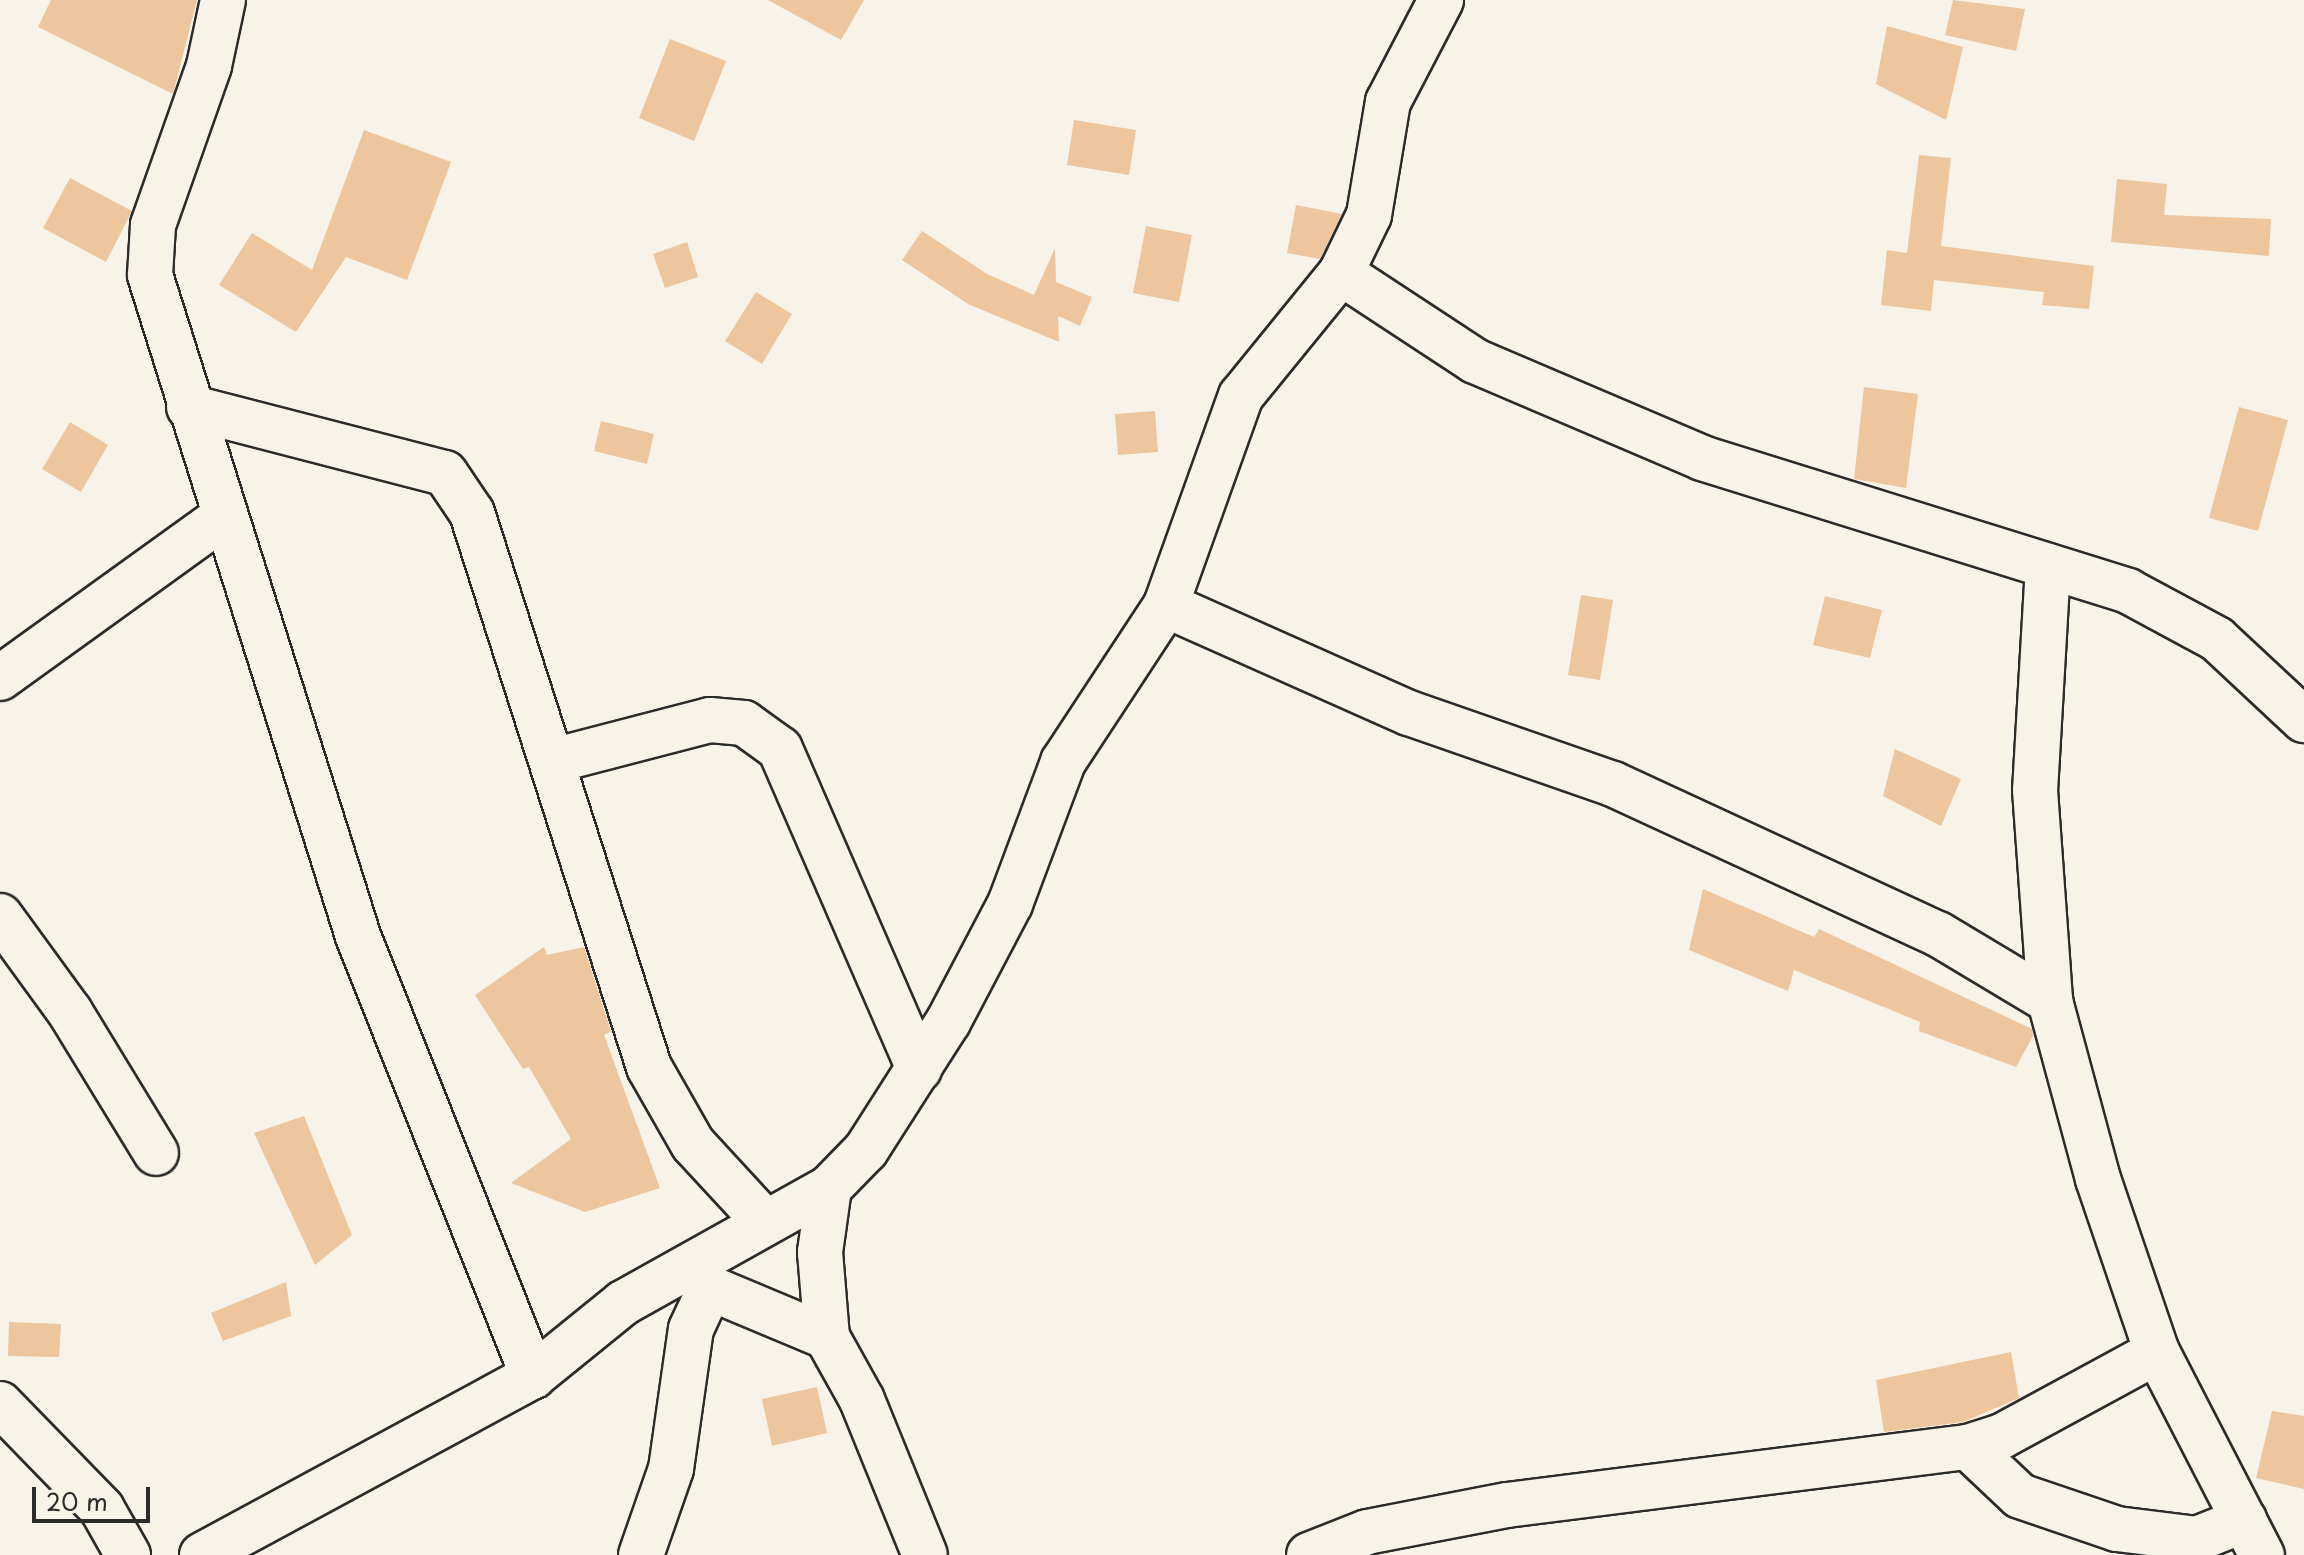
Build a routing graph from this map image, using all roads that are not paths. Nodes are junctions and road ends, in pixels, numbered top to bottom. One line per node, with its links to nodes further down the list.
1 (223, 0): 4 (street)
2 (1441, 0): 3 (street)
3 (1341, 273): 6 (street); 7 (street)
4 (189, 407): 5 (street); 10 (street)
5 (223, 517): 8 (street); 20 (street)
6 (2048, 566): 9 (street); 12 (street)
7 (1166, 605): 12 (street); 13 (street)
8 (0, 678)
9 (2304, 720)
10 (556, 760): 13 (street); 16 (street)
11 (0, 916): 14 (street)
12 (2050, 1001): 19 (street)
13 (919, 1069): 15 (street)
14 (156, 1153)
15 (829, 1188): 16 (street); 18 (street)
16 (765, 1222): 17 (street)
17 (697, 1276): 18 (street); 20 (street); 26 (street)
18 (827, 1337): 27 (street)
19 (2157, 1352): 22 (street); 23 (street)
20 (533, 1376): 25 (street)
21 (0, 1404): 24 (street)
22 (1968, 1447): 23 (street); 28 (street)
23 (2253, 1538)
24 (128, 1555)
25 (202, 1555)
26 (641, 1555)
27 (925, 1555)
28 (1309, 1555)

